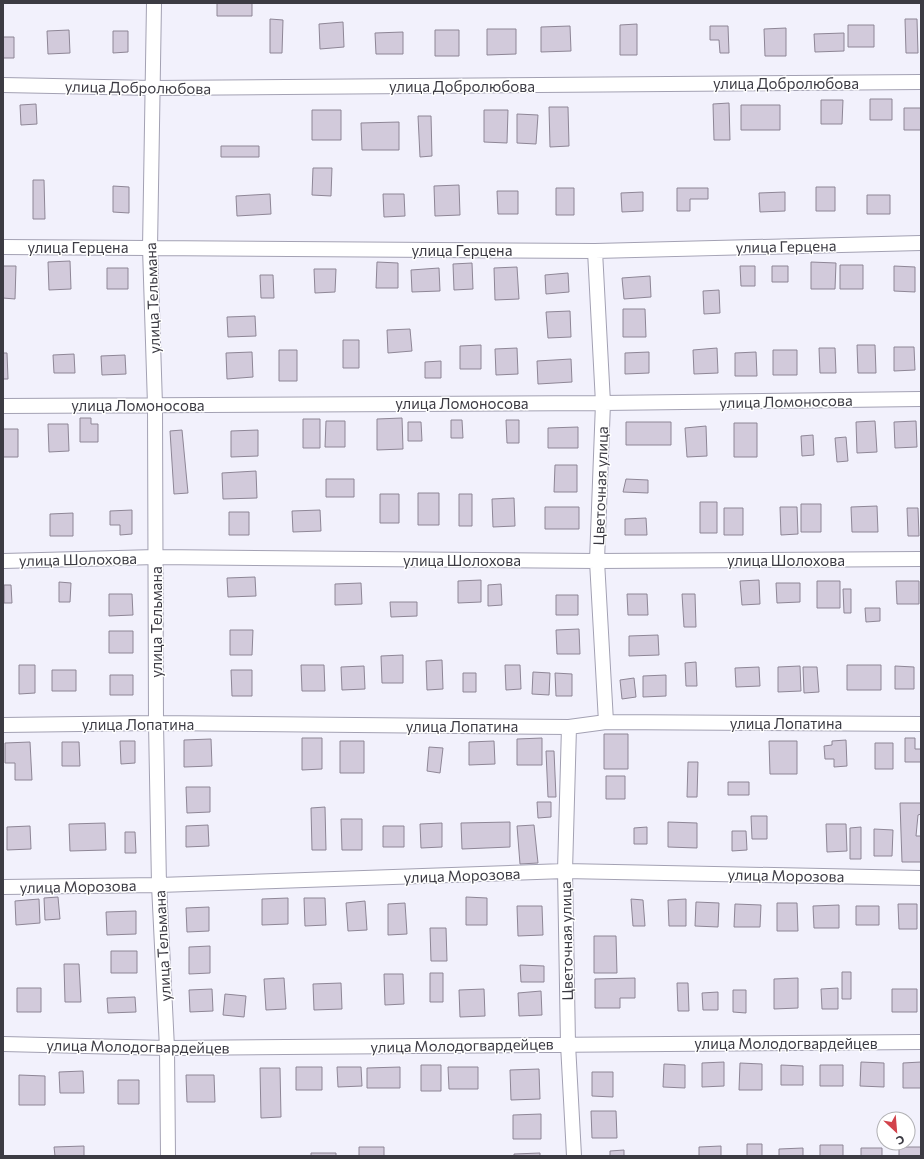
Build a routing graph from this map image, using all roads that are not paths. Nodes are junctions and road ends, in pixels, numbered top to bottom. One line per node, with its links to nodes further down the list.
1 (154, 3): 4 (street, улица Тельмана)
2 (921, 82): 4 (street, улица Добролюбова)
3 (3, 85): 4 (street, улица Добролюбова)
4 (153, 88): 7 (street, улица Тельмана)
5 (921, 243): 8 (street, улица Герцена)
6 (3, 247): 7 (street, улица Герцена)
7 (150, 248): 8 (street, улица Герцена); 11 (street, улица Тельмана)
8 (595, 251): 10 (street, Цветочная улица)
9 (921, 399): 10 (street, улица Ломоносова)
10 (603, 403): 11 (street, улица Ломоносова); 16 (street, Цветочная улица)
11 (155, 405): 12 (street, улица Ломоносова); 13 (street, улица Тельмана)
12 (3, 406)
13 (156, 557): 15 (street, улица Шолохова); 16 (street, улица Шолохова); 18 (street, улица Тельмана)
14 (921, 559): 16 (street, улица Шолохова)
15 (3, 561)
16 (597, 561): 17 (street, Цветочная улица)
17 (606, 722): 19 (street, улица Лопатина); 21 (street, улица Лопатина)
18 (156, 723): 20 (street, улица Лопатина); 21 (street, улица Лопатина); 24 (street, улица Тельмана)
19 (921, 724)
20 (3, 725)
21 (569, 727): 22 (street, Цветочная улица)
22 (565, 872): 23 (street, улица Морозова); 24 (street, улица Морозова); 28 (street, Цветочная улица)
23 (921, 878)
24 (159, 884): 25 (street, улица Морозова); 29 (street, улица Тельмана)
25 (3, 888)
26 (921, 1042): 28 (street, улица Молодогвардейцев)
27 (3, 1044): 29 (street, улица Молодогвардейцев)
28 (568, 1044): 29 (street, улица Молодогвардейцев); 31 (street, Цветочная улица)
29 (167, 1048): 30 (street, улица Тельмана)
30 (168, 1156)
31 (574, 1156)

